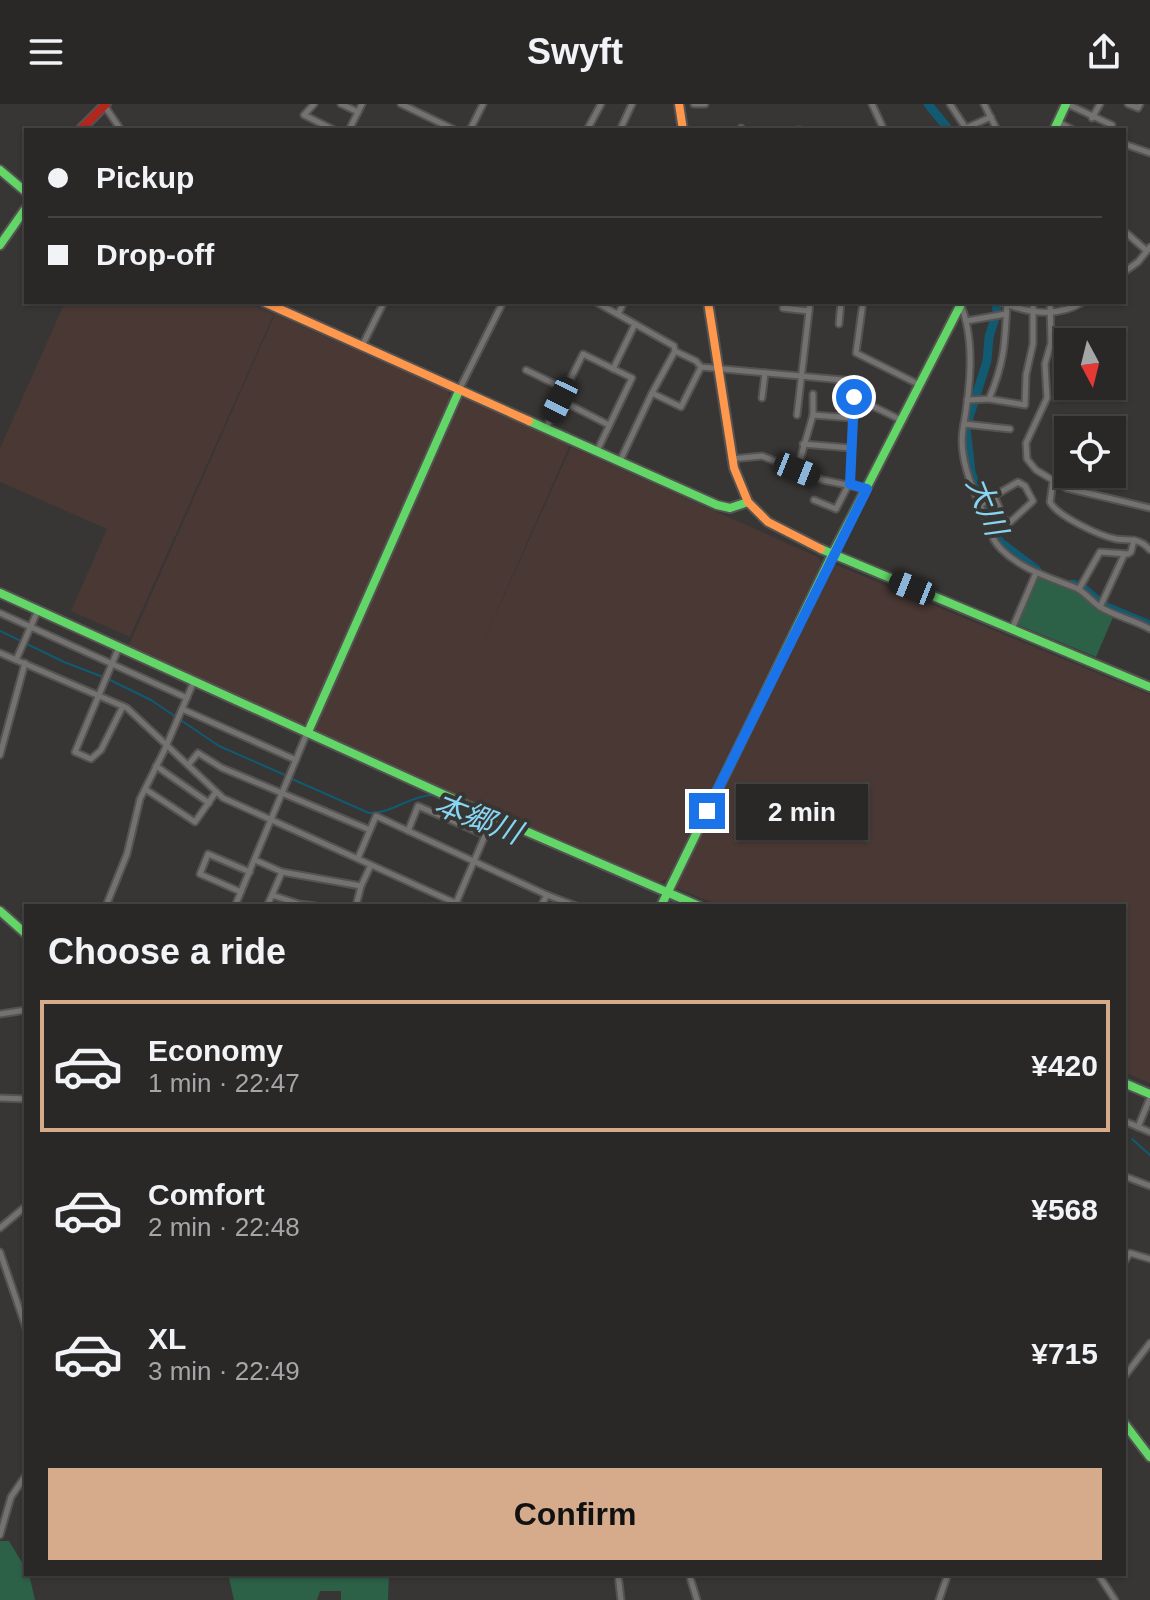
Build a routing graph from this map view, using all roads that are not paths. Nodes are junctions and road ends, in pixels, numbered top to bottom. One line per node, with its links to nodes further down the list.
1 (105, 104): 24 (street); 25 (street)
2 (314, 104): 26 (street)
3 (341, 104): 19 (street)
4 (362, 104): 19 (street)
5 (401, 104): 28 (street)
6 (483, 104): 29 (street)
7 (601, 104): 30 (street)
8 (632, 104): 31 (street)
9 (679, 104): 32 (street)
10 (694, 104): 11 (street)
11 (705, 104)
12 (872, 104): 33 (street)
13 (950, 104): 34 (street)
14 (984, 104): 20 (street)
15 (1066, 104): 21 (street); 23 (street)
16 (1100, 104): 21 (street)
17 (1128, 104): 18 (street)
18 (1140, 104)
19 (358, 112): 27 (street)
20 (991, 117): 35 (street); 36 (street)
21 (1092, 118): 22 (street)
22 (1112, 125)
23 (1056, 126)
24 (82, 128)
25 (120, 128)
26 (330, 128)
27 (350, 128)
28 (451, 128)
29 (471, 128)
30 (588, 128)
31 (621, 128)
32 (683, 128)
33 (883, 128)
34 (965, 128)
35 (968, 128)
36 (996, 128)
37 (1126, 145): 38 (street)
38 (1150, 153)
39 (0, 170): 40 (street)
40 (24, 190)
41 (24, 211): 43 (street)
42 (1126, 232): 44 (street)
43 (0, 245)
44 (1148, 249): 45 (street)
45 (1126, 268)
46 (268, 304): 71 (street)
47 (383, 304): 71 (street)
48 (502, 304): 82 (street)
49 (600, 304): 66 (street)
50 (623, 304): 66 (street)
51 (708, 304): 75 (street)
52 (784, 304): 63 (street)
53 (810, 304): 63 (street)
54 (841, 304): 70 (street)
55 (863, 304): 80 (street)
56 (961, 304): 80 (street)
57 (961, 304): 68 (street)
58 (1005, 304): 67 (street)
59 (1008, 304): 64 (street)
60 (1033, 304): 64 (street)
61 (1050, 304): 65 (street)
62 (1076, 304): 65 (street)
63 (809, 311): 78 (street)
64 (1032, 311): 65 (street); 86 (street)
65 (1050, 313): 103 (street)
66 (618, 314): 69 (street)
67 (1004, 314): 68 (street); 86 (street)
68 (966, 321): 88 (street)
69 (635, 324): 72 (street); 74 (street)
70 (839, 324)
71 (362, 346): 82 (street)
72 (675, 351): 73 (street); 83 (street)
73 (701, 367): 75 (street); 83 (street)
74 (613, 369): 81 (street); 94 (street)
75 (718, 369): 77 (street); 100 (street)
76 (526, 370): 81 (street)
77 (765, 373): 78 (street); 85 (street)
78 (801, 376): 79 (street); 89 (street)
79 (854, 381)
80 (920, 386): 92 (street)
81 (565, 389): 87 (street)
82 (459, 391): 95 (street); 135 (street)
83 (652, 393): 101 (street)
84 (813, 394): 90 (street)
85 (762, 398)
86 (989, 399): 88 (street)
87 (560, 400): 94 (street); 95 (street)
88 (971, 400): 93 (street)
89 (797, 415)
90 (813, 415): 91 (street); 97 (street)
91 (852, 418): 92 (street); 98 (street)
92 (902, 420): 105 (street)
93 (964, 424): 96 (street); 109 (street)
94 (609, 425): 99 (street)
95 (546, 428): 99 (street)
96 (1010, 429)
97 (803, 444): 98 (street); 102 (street)
98 (851, 448): 104 (street)
99 (597, 451): 101 (street)
100 (731, 459): 102 (street); 108 (street)
101 (620, 461): 108 (street)
102 (797, 470): 104 (street)
103 (1053, 481): 110 (street); 111 (street)
104 (849, 484): 105 (street); 107 (street)
105 (867, 489): 113 (street)
106 (994, 496): 106 (street); 109 (street)
107 (814, 500)
108 (748, 502): 113 (street)
109 (982, 504): 115 (street)
110 (1150, 508)
111 (1134, 539): 112 (street); 114 (street)
112 (1150, 550)
113 (832, 555): 122 (street); 158 (street)
114 (1124, 555): 116 (street); 118 (street)
115 (1036, 573): 116 (street); 122 (street)
116 (1080, 588): 118 (street)
117 (0, 593): 119 (street)
118 (1101, 605): 123 (street)
119 (38, 610): 121 (street); 124 (street)
120 (0, 613): 121 (street)
121 (31, 627): 126 (street); 128 (street)
122 (1012, 629): 130 (street)
123 (1150, 629)
124 (120, 647): 128 (street); 129 (street)
125 (0, 655): 126 (street)
126 (16, 660): 127 (street)
127 (25, 663): 131 (street); 137 (street)
128 (113, 664): 131 (street); 132 (street)
129 (195, 680): 132 (street); 135 (street)
130 (1150, 687)
131 (100, 695): 133 (street); 133 (street)
132 (187, 698): 134 (street)
133 (123, 706): 136 (street)
134 (181, 712): 136 (street); 138 (street)
135 (308, 732): 138 (street); 146 (street)
136 (167, 745): 139 (street); 140 (street)
137 (0, 755)
138 (296, 760): 143 (street)
139 (188, 765): 142 (street); 143 (street)
140 (156, 766): 141 (street); 144 (street)
141 (145, 789): 144 (street); 161 (street)
142 (216, 792): 144 (street); 145 (street)
143 (281, 793): 145 (street); 147 (street)
144 (209, 803)
145 (270, 820): 150 (street); 151 (street)
146 (491, 820): 149 (street); 158 (street)
147 (370, 830): 148 (street); 150 (street)
148 (408, 831): 149 (street); 152 (street)
149 (485, 835): 152 (street)
150 (358, 858): 153 (street)
151 (255, 860): 154 (street); 155 (street)
152 (473, 862): 160 (street); 166 (street)
153 (371, 865): 156 (street); 166 (street)
154 (250, 872): 157 (street); 157 (street)
155 (282, 872): 156 (street); 159 (street)
156 (361, 886): 165 (street)
157 (241, 892): 162 (street)
158 (667, 893): 169 (street); 170 (street)
159 (272, 895): 163 (street); 164 (street)
160 (547, 895): 167 (street); 168 (street)
161 (107, 904)
162 (236, 904)
163 (268, 904)
164 (299, 904)
165 (356, 904)
166 (459, 904)
167 (542, 904)
168 (571, 904)
169 (662, 904)
170 (694, 904)
171 (0, 911): 172 (street)
172 (24, 932)
173 (24, 1010): 174 (street)
174 (0, 1014)
175 (1126, 1084): 176 (street)
176 (1150, 1096): 180 (street)
177 (0, 1098): 178 (street)
178 (24, 1099)
179 (1126, 1122): 180 (street)
180 (1138, 1127): 181 (street)
181 (1150, 1132)
182 (1126, 1177): 183 (street)
183 (1150, 1186)
184 (24, 1208): 185 (street)
185 (0, 1228)
186 (0, 1252): 189 (street)
187 (1126, 1259): 188 (street)
188 (1150, 1259)
189 (24, 1322)
190 (1150, 1343): 191 (street)
191 (1126, 1374)
192 (1126, 1426): 193 (street)
193 (1150, 1457)
194 (24, 1478): 195 (street)
195 (0, 1535)
196 (618, 1576): 200 (street)
197 (690, 1576): 201 (street)
198 (947, 1576): 202 (street)
199 (1099, 1576): 203 (street)
200 (621, 1600)
201 (697, 1600)
202 (939, 1600)
203 (1115, 1600)

